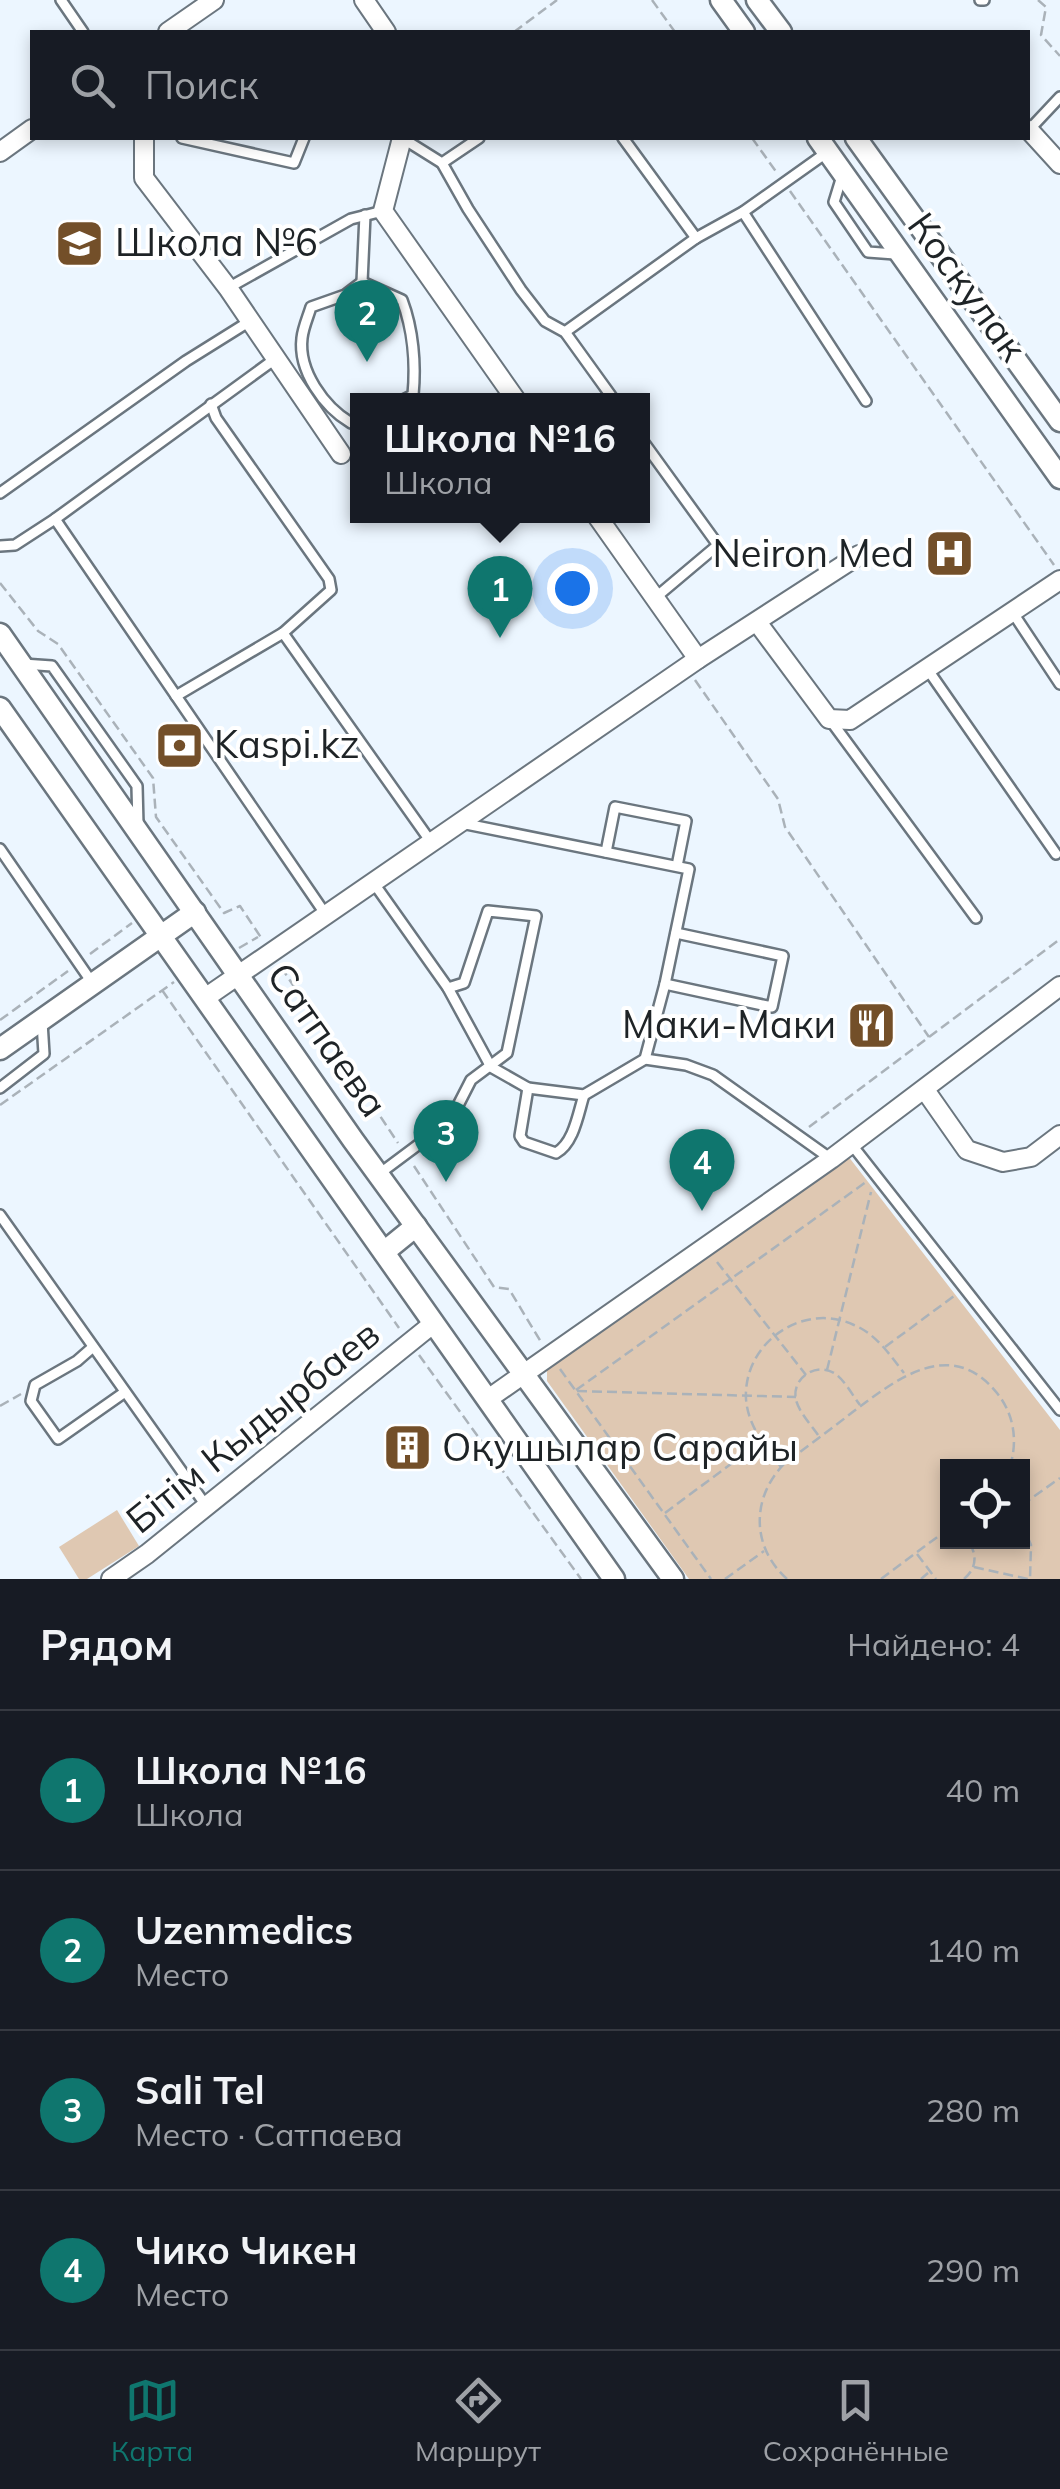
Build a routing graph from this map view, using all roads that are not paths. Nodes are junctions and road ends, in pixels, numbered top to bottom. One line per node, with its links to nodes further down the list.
1 (61, 0): 6 (lane)
2 (214, 0): 7 (street)
3 (364, 0): 8 (street)
4 (721, 0): 9 (street)
5 (757, 0): 10 (street)
6 (82, 30)
7 (171, 30)
8 (385, 30)
9 (743, 30)
10 (779, 30)
11 (1060, 96): 12 (lane)
12 (1030, 129)
13 (30, 130): 24 (street)
14 (1030, 131): 26 (street)
15 (144, 140): 31 (street)
16 (191, 140): 17 (lane)
17 (303, 140)
18 (401, 140): 28 (street)
19 (405, 140): 25 (lane)
20 (475, 140): 25 (lane)
21 (625, 140): 29 (lane)
22 (857, 140): 41 (street, Коскулак)
23 (823, 145): 27 (lane); 44 (street, Коскулак)
24 (0, 152)
25 (442, 163): 33 (lane)
26 (1060, 164)
27 (743, 212): 29 (lane); 38 (lane)
28 (374, 213): 30 (lane); 31 (lane); 36 (street)
29 (696, 238): 33 (lane)
30 (362, 282): 35 (lane); 40 (lane)
31 (228, 288): 32 (street)
32 (250, 320): 34 (street); 45 (lane)
33 (564, 332): 37 (lane)
34 (274, 359): 39 (lane); 43 (street)
35 (414, 393)
36 (511, 393)
37 (609, 393)
38 (866, 401)
39 (211, 404): 46 (lane); 54 (lane)
40 (350, 422)
41 (1060, 422)
42 (650, 451): 51 (lane)
43 (342, 454)
44 (1060, 478)
45 (0, 493)
46 (55, 518): 48 (lane); 59 (lane)
47 (601, 523): 51 (street)
48 (0, 546)
49 (859, 555): 53 (street)
50 (1060, 577): 52 (street)
51 (654, 598): 56 (street)
52 (1013, 613): 57 (street); 58 (lane)
53 (757, 622): 56 (street); 61 (street)
54 (283, 633): 59 (lane); 63 (lane)
55 (0, 634): 69 (street, Сатпаева)
56 (692, 663): 62 (street)
57 (928, 670): 61 (street); 66 (lane)
58 (1060, 684)
59 (176, 696): 70 (lane)
60 (0, 708): 73 (street, Сатпаева)
61 (829, 719): 71 (lane)
62 (460, 823): 63 (street); 65 (lane)
63 (431, 842): 68 (street)
64 (0, 849): 75 (lane)
65 (606, 852): 67 (lane); 67 (lane)
66 (1056, 854)
67 (676, 866): 72 (lane)
68 (374, 882): 70 (street); 78 (lane)
69 (195, 912): 73 (street); 74 (street, Сатпаева)
70 (326, 915): 74 (street)
71 (976, 918)
72 (676, 933): 76 (lane); 76 (lane)
73 (161, 936): 75 (street); 79 (street, Сатпаева)
74 (239, 975): 79 (street); 91 (street, Сатпаева)
75 (93, 984): 80 (street)
76 (665, 984): 82 (lane)
77 (1060, 986): 86 (street)
78 (448, 988): 83 (lane); 83 (lane)
79 (205, 998): 94 (street, Сатпаева)
80 (42, 1020): 81 (street); 84 (lane)
81 (0, 1049)
82 (645, 1059): 87 (lane); 90 (lane)
83 (491, 1067): 85 (lane); 91 (lane)
84 (0, 1088)
85 (528, 1088): 87 (lane); 87 (lane)
86 (925, 1090): 88 (street); 89 (street)
87 (584, 1095)
88 (1060, 1135)
89 (851, 1144): 90 (street); 100 (lane)
90 (831, 1159): 97 (street)
91 (378, 1174): 93 (street, Сатпаева)
92 (0, 1215): 96 (lane)
93 (416, 1226): 94 (street); 97 (street, Сатпаева)
94 (384, 1252): 95 (street, Сатпаева)
95 (434, 1323): 99 (street, Сатпаева); 101 (street, Бiтiм Кыдырбаев)
96 (93, 1347): 98 (lane); 98 (lane)
97 (524, 1374): 99 (street); 106 (street, Сатпаева)
98 (125, 1392): 101 (lane)
99 (488, 1399): 105 (street, Сатпаева)
100 (1060, 1410)
101 (207, 1506): 102 (street, Бiтiм Кыдырбаев)
102 (147, 1554): 103 (street, Бiтiм Кыдырбаев); 104 (street)
103 (111, 1579)
104 (143, 1579)
105 (614, 1579)
106 (673, 1579)

